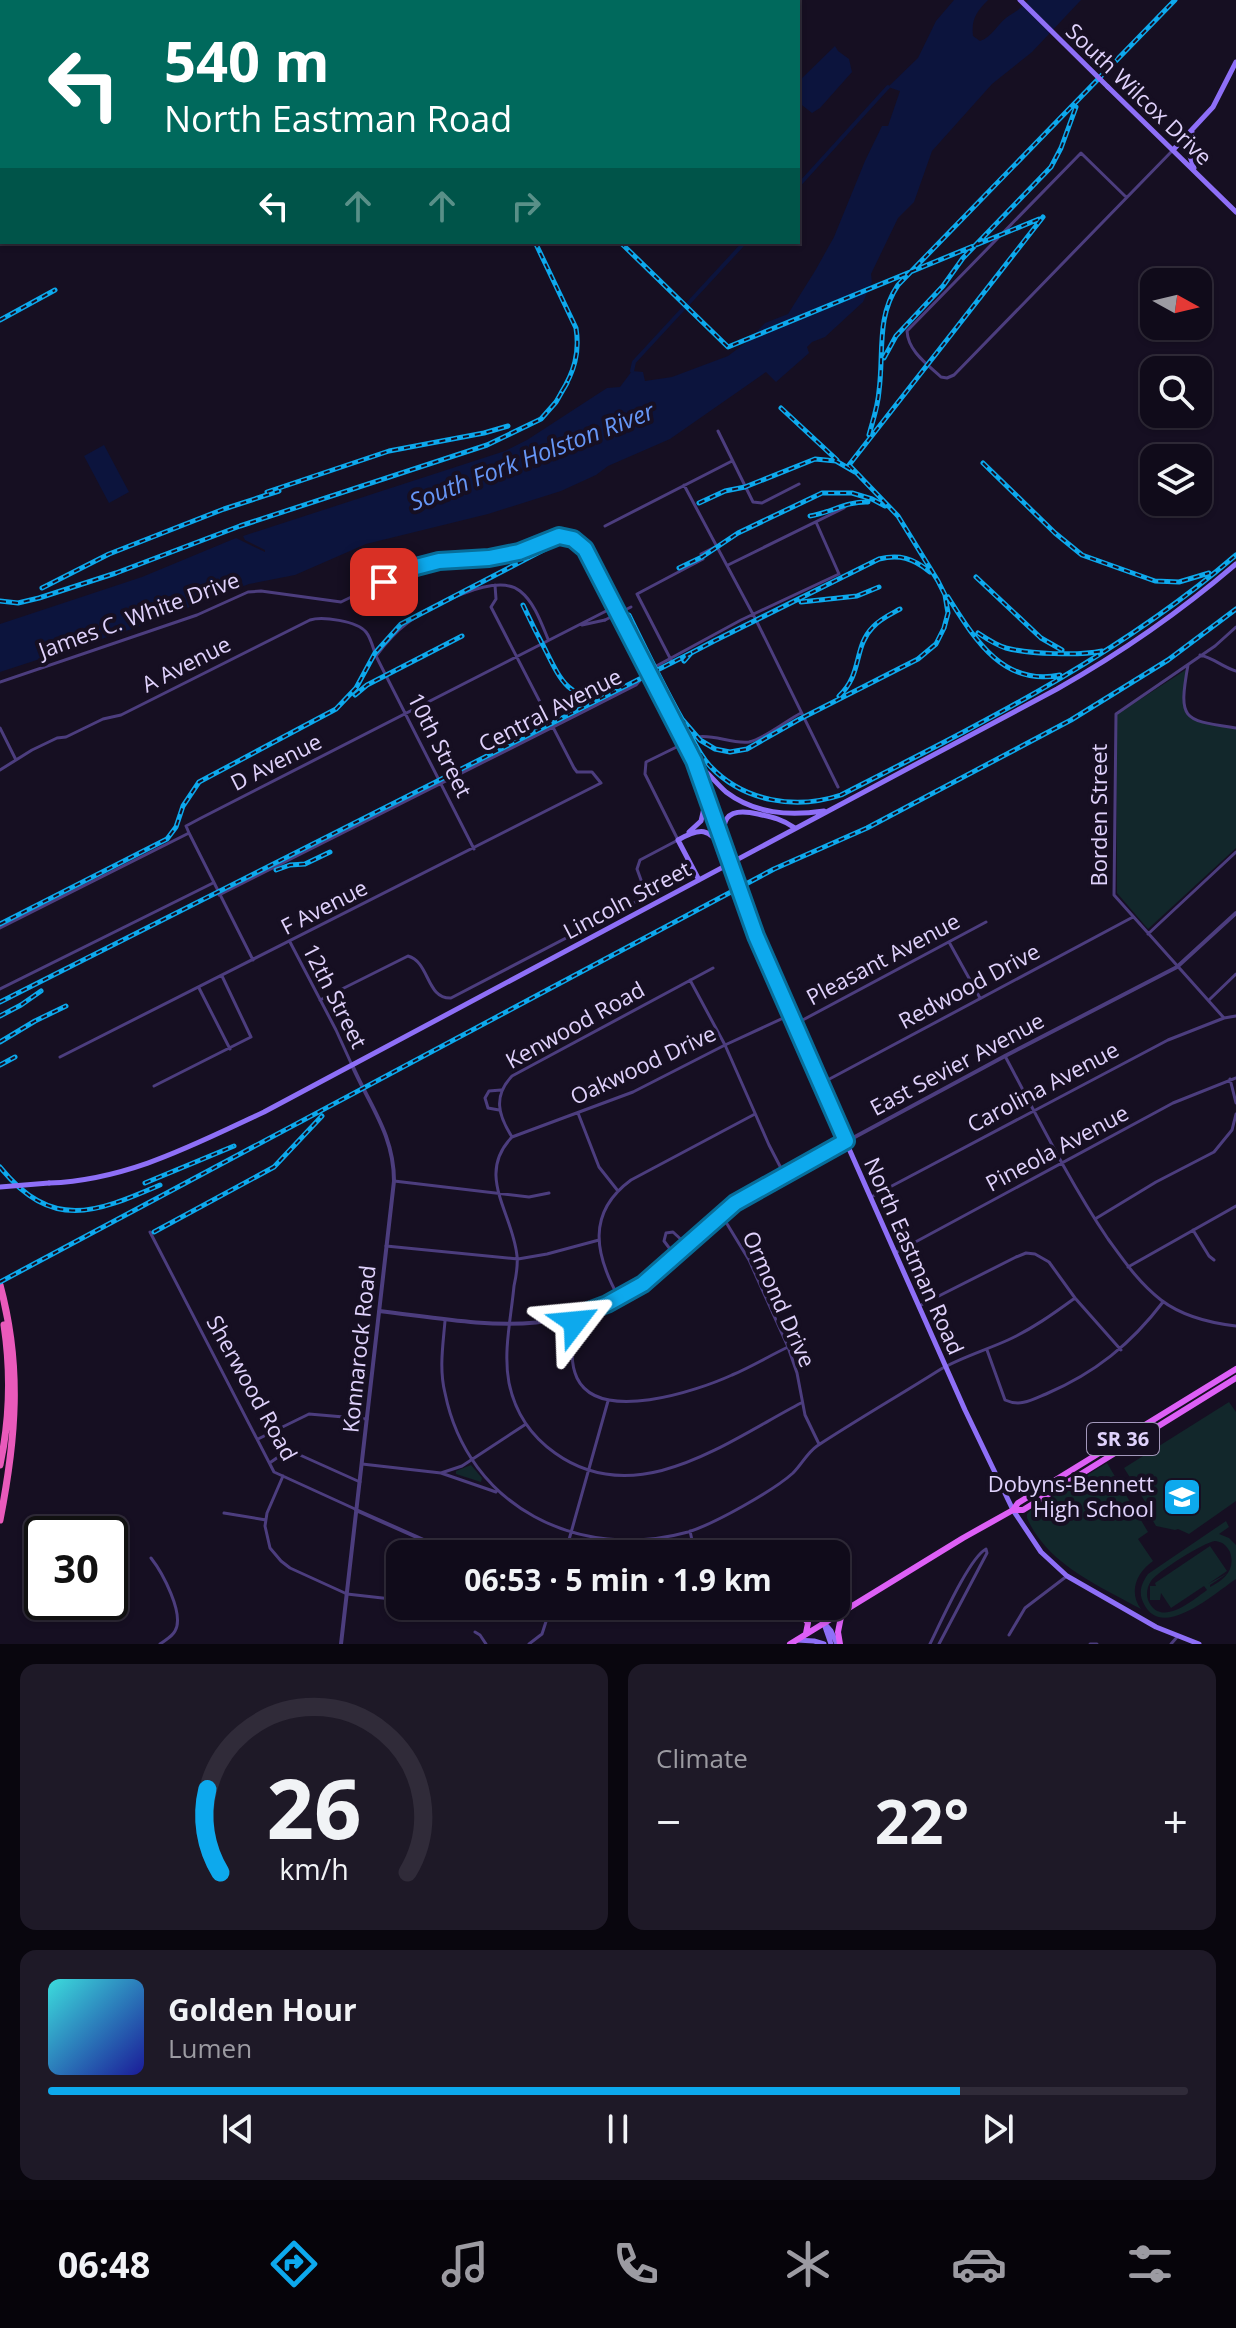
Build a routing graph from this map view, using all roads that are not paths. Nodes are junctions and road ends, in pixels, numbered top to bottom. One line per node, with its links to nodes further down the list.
1 (1020, 0): 4 (main road, South Wilcox Drive, bridge)
2 (1236, 62): 3 (main road)
3 (1193, 130): 4 (main road); 5 (main road)
4 (1173, 150): 5 (main road, South Wilcox Drive); 6 (street)
5 (1196, 173): 7 (main road, South Wilcox Drive)
6 (1126, 197): 6 (street)
7 (1236, 212)
8 (718, 431): 9 (street)
9 (732, 461): 10 (street); 11 (street)
10 (799, 484)
11 (684, 485): 14 (street); 16 (street)
12 (844, 508): 13 (street)
13 (816, 522): 18 (street); 22 (street, Central Avenue)
14 (605, 526)
15 (566, 537): 21 (street, North Eastman Road); 33 (street, James C. White Drive)
16 (717, 546): 18 (street); 20 (street, D Avenue)
17 (1236, 564): 46 (main road, Lincoln Street)
18 (728, 565): 22 (street)
19 (495, 585): 25 (street); 27 (street); 28 (street)
20 (641, 602): 23 (street, D Avenue, bridge); 29 (street)
21 (616, 606): 23 (street, D Avenue); 31 (street, North Eastman Road)
22 (752, 615): 29 (street, Central Avenue); 35 (street)
23 (575, 627): 25 (street, D Avenue)
24 (1236, 627): 26 (street)
25 (549, 640): 28 (street, D Avenue)
26 (1200, 655): 30 (street); 32 (street)
27 (376, 656): 34 (street, 10th Street); 40 (street, A Avenue)
28 (517, 657): 34 (street, D Avenue); 36 (street)
29 (671, 660): 31 (street, Central Avenue)
30 (1188, 665): 38 (street); 59 (street, Borden Street)
31 (649, 670): 36 (street, Central Avenue); 39 (street, North Eastman Road)
32 (1236, 671)
33 (0, 682)
34 (407, 713): 43 (street, 10th Street); 49 (street, D Avenue)
35 (801, 713): 39 (street); 44 (street)
36 (553, 727): 43 (street, Central Avenue); 52 (street, F Avenue)
37 (0, 728): 40 (street)
38 (1236, 728)
39 (685, 742): 41 (street, North Eastman Road); 51 (street)
40 (17, 761): 42 (street, A Avenue)
41 (694, 761): 45 (street, North Eastman Road); 46 (main road)
42 (0, 770)
43 (442, 783): 52 (street, 10th Street); 57 (street, Central Avenue)
44 (838, 787)
45 (707, 795): 51 (main road); 53 (street, North Eastman Road)
46 (829, 810): 48 (main road, Lincoln Street)
47 (777, 818): 48 (main road); 50 (main road); 53 (main road)
48 (795, 828): 50 (main road, Lincoln Street)
49 (189, 833): 56 (street); 61 (street, D Avenue)
50 (785, 834): 55 (main road, Lincoln Street)
51 (681, 838): 53 (main road); 55 (main road); 74 (street)
52 (474, 849): 63 (street, F Avenue)
53 (724, 850): 76 (main road, North Eastman Road, bridge)
54 (1236, 852): 62 (street)
55 (699, 880): 84 (main road, Lincoln Street)
56 (213, 883): 57 (street); 72 (street)
57 (219, 895): 65 (street)
58 (1236, 913): 66 (street, East Sevier Avenue)
59 (1133, 917): 62 (street, Borden Street); 73 (street, Redwood Drive)
60 (986, 922): 64 (street, Pleasant Avenue)
61 (0, 928)
62 (1148, 934): 66 (street, Borden Street)
63 (290, 942): 65 (street, F Avenue); 74 (street, 12th Street)
64 (949, 942): 73 (street); 79 (street, Pleasant Avenue)
65 (253, 960): 69 (street, F Avenue)
66 (1177, 967): 75 (street, Borden Street); 82 (street, East Sevier Avenue)
67 (713, 968): 70 (street, Kenwood Road)
68 (1236, 974): 75 (street)
69 (222, 976): 71 (street, F Avenue); 81 (street)
70 (690, 980): 80 (street); 89 (street, Kenwood Road)
71 (199, 987): 81 (street); 83 (street, F Avenue)
72 (0, 989)
73 (980, 998): 87 (street, Redwood Drive)
74 (320, 1000): 84 (street, 12th Street)
75 (1209, 1000): 78 (street, Borden Street)
76 (790, 1015): 79 (main road, North Eastman Road); 80 (street, Oakwood Drive)
77 (1236, 1016): 78 (street, Carolina Avenue)
78 (1224, 1018): 91 (street, Carolina Avenue)
79 (795, 1026): 87 (main road, North Eastman Road)
80 (725, 1045): 93 (street, Oakwood Drive); 94 (street)
81 (230, 1049): 88 (street)
82 (1005, 1056): 91 (street); 97 (street, East Sevier Avenue)
83 (60, 1057)
84 (352, 1065): 100 (street, Konnarock Road); 101 (main road, Lincoln Street, bridge)
85 (1236, 1078): 86 (street, Pineola Avenue)
86 (1230, 1079): 90 (street); 98 (street, Pineola Avenue)
87 (821, 1084): 97 (main road, North Eastman Road)
88 (154, 1086)
89 (501, 1090): 92 (street, Kenwood Road); 92 (street)
90 (1236, 1103)
91 (1033, 1109): 98 (street); 105 (street, Carolina Avenue)
92 (499, 1110): 96 (street)
93 (578, 1113): 96 (street, Oakwood Drive); 102 (street)
94 (755, 1114): 99 (street); 102 (street)
95 (1236, 1114): 108 (street)
96 (512, 1137): 104 (street)
97 (846, 1141): 99 (street, East Sevier Avenue); 105 (main road, North Eastman Road)
98 (1062, 1164): 108 (street); 114 (street, Pineola Avenue)
99 (784, 1174): 107 (street, East Sevier Avenue)
100 (394, 1181): 104 (street); 113 (street, Konnarock Road)
101 (0, 1187)
102 (618, 1191): 111 (street)
103 (549, 1193): 104 (street)
104 (499, 1194): 116 (street)
105 (870, 1197): 114 (main road, North Eastman Road)
106 (1236, 1206): 109 (street)
107 (721, 1214): 112 (street, East Sevier Avenue); 130 (street, Ormond Drive)
108 (1095, 1219): 118 (street)
109 (1193, 1230): 117 (street); 118 (street)
110 (150, 1232): 140 (street, Sherwood Road)
111 (599, 1240): 116 (street); 120 (street)
112 (687, 1245): 115 (street, East Sevier Avenue); 115 (street)
113 (386, 1246): 116 (street); 125 (street, Konnarock Road)
114 (895, 1253): 124 (main road, North Eastman Road)
115 (676, 1257): 120 (street, East Sevier Avenue)
116 (518, 1259): 128 (street)
117 (1214, 1260)
118 (1128, 1267): 123 (street)
119 (0, 1285): 122 (highway)
120 (619, 1298): 126 (street, East Sevier Avenue)
121 (1075, 1298): 124 (street); 131 (street); 132 (street)
122 (2, 1301): 145 (highway); 154 (highway)
123 (1163, 1302): 129 (street); 132 (street)
124 (919, 1306): 133 (main road, North Eastman Road)
125 (379, 1311): 127 (street, East Sevier Avenue); 138 (street, Konnarock Road)
126 (575, 1316): 128 (street, East Sevier Avenue); 136 (street)
127 (445, 1319): 128 (street, East Sevier Avenue); 142 (street)
128 (510, 1325): 139 (street)
129 (1236, 1326)
130 (788, 1347): 136 (street); 137 (street, Ormond Drive)
131 (987, 1349): 132 (street); 133 (street)
132 (1121, 1350)
133 (946, 1367): 141 (street); 152 (main road, North Eastman Road)
134 (1236, 1369): 152 (main road, SR 36)
135 (1236, 1378): 152 (main road, SR 36)
136 (608, 1401): 146 (street)
137 (801, 1403): 141 (street, Ormond Drive); 146 (street)
138 (367, 1419): 140 (street); 144 (street, Konnarock Road)
139 (526, 1424): 142 (street); 146 (street)
140 (258, 1439): 143 (street, Sherwood Road)
141 (819, 1445): 156 (street)
142 (472, 1460): 147 (street); 150 (street)
143 (271, 1462): 148 (street, Sherwood Road); 149 (street)
144 (362, 1464): 147 (street); 149 (street, Konnarock Road)
145 (0, 1465)
146 (589, 1469): 157 (street)
147 (441, 1473): 150 (street)
148 (283, 1476): 151 (street, Sherwood Road); 155 (street)
149 (360, 1482): 151 (street, Konnarock Road)
150 (500, 1494): 157 (street)
151 (356, 1510): 158 (street, Sherwood Road); 163 (street, Konnarock Road)
152 (1013, 1510): 162 (main road, North Eastman Road); 167 (main road, SR 36)
153 (224, 1513): 155 (street)
154 (0, 1520)
155 (266, 1520): 163 (street)
156 (690, 1531): 157 (street); 160 (street)
157 (571, 1532): 159 (street)
158 (424, 1540)
159 (569, 1540)
160 (692, 1540)
161 (151, 1558): 181 (street)
162 (1067, 1576): 176 (street); 177 (main road, North Eastman Road)
163 (347, 1594): 164 (street); 180 (street, Konnarock Road)
164 (386, 1598)
165 (953, 1599): 166 (street); 166 (street); 188 (street)
166 (961, 1603): 189 (street)
167 (850, 1607)
168 (547, 1620): 178 (street)
169 (806, 1620): 175 (main road)
170 (820, 1620): 173 (street)
171 (829, 1620): 173 (main road, SR 36)
172 (841, 1620): 187 (main road)
173 (824, 1623): 175 (main road, SR 36); 186 (main road); 187 (main road)
174 (475, 1632): 182 (street)
175 (805, 1635): 179 (main road, SR 36)
176 (1009, 1635)
177 (1178, 1636): 192 (street); 193 (main road, North Eastman Road)
178 (538, 1638): 183 (street); 184 (street)
179 (793, 1642): 185 (main road)
180 (342, 1643)
181 (160, 1644)
182 (486, 1644)
183 (529, 1644)
184 (542, 1644)
185 (824, 1644)
186 (831, 1644)
187 (839, 1644)
188 (930, 1644)
189 (939, 1644)
190 (1090, 1644): 191 (street)
191 (1097, 1644)
192 (1171, 1644)
193 (1199, 1644)

